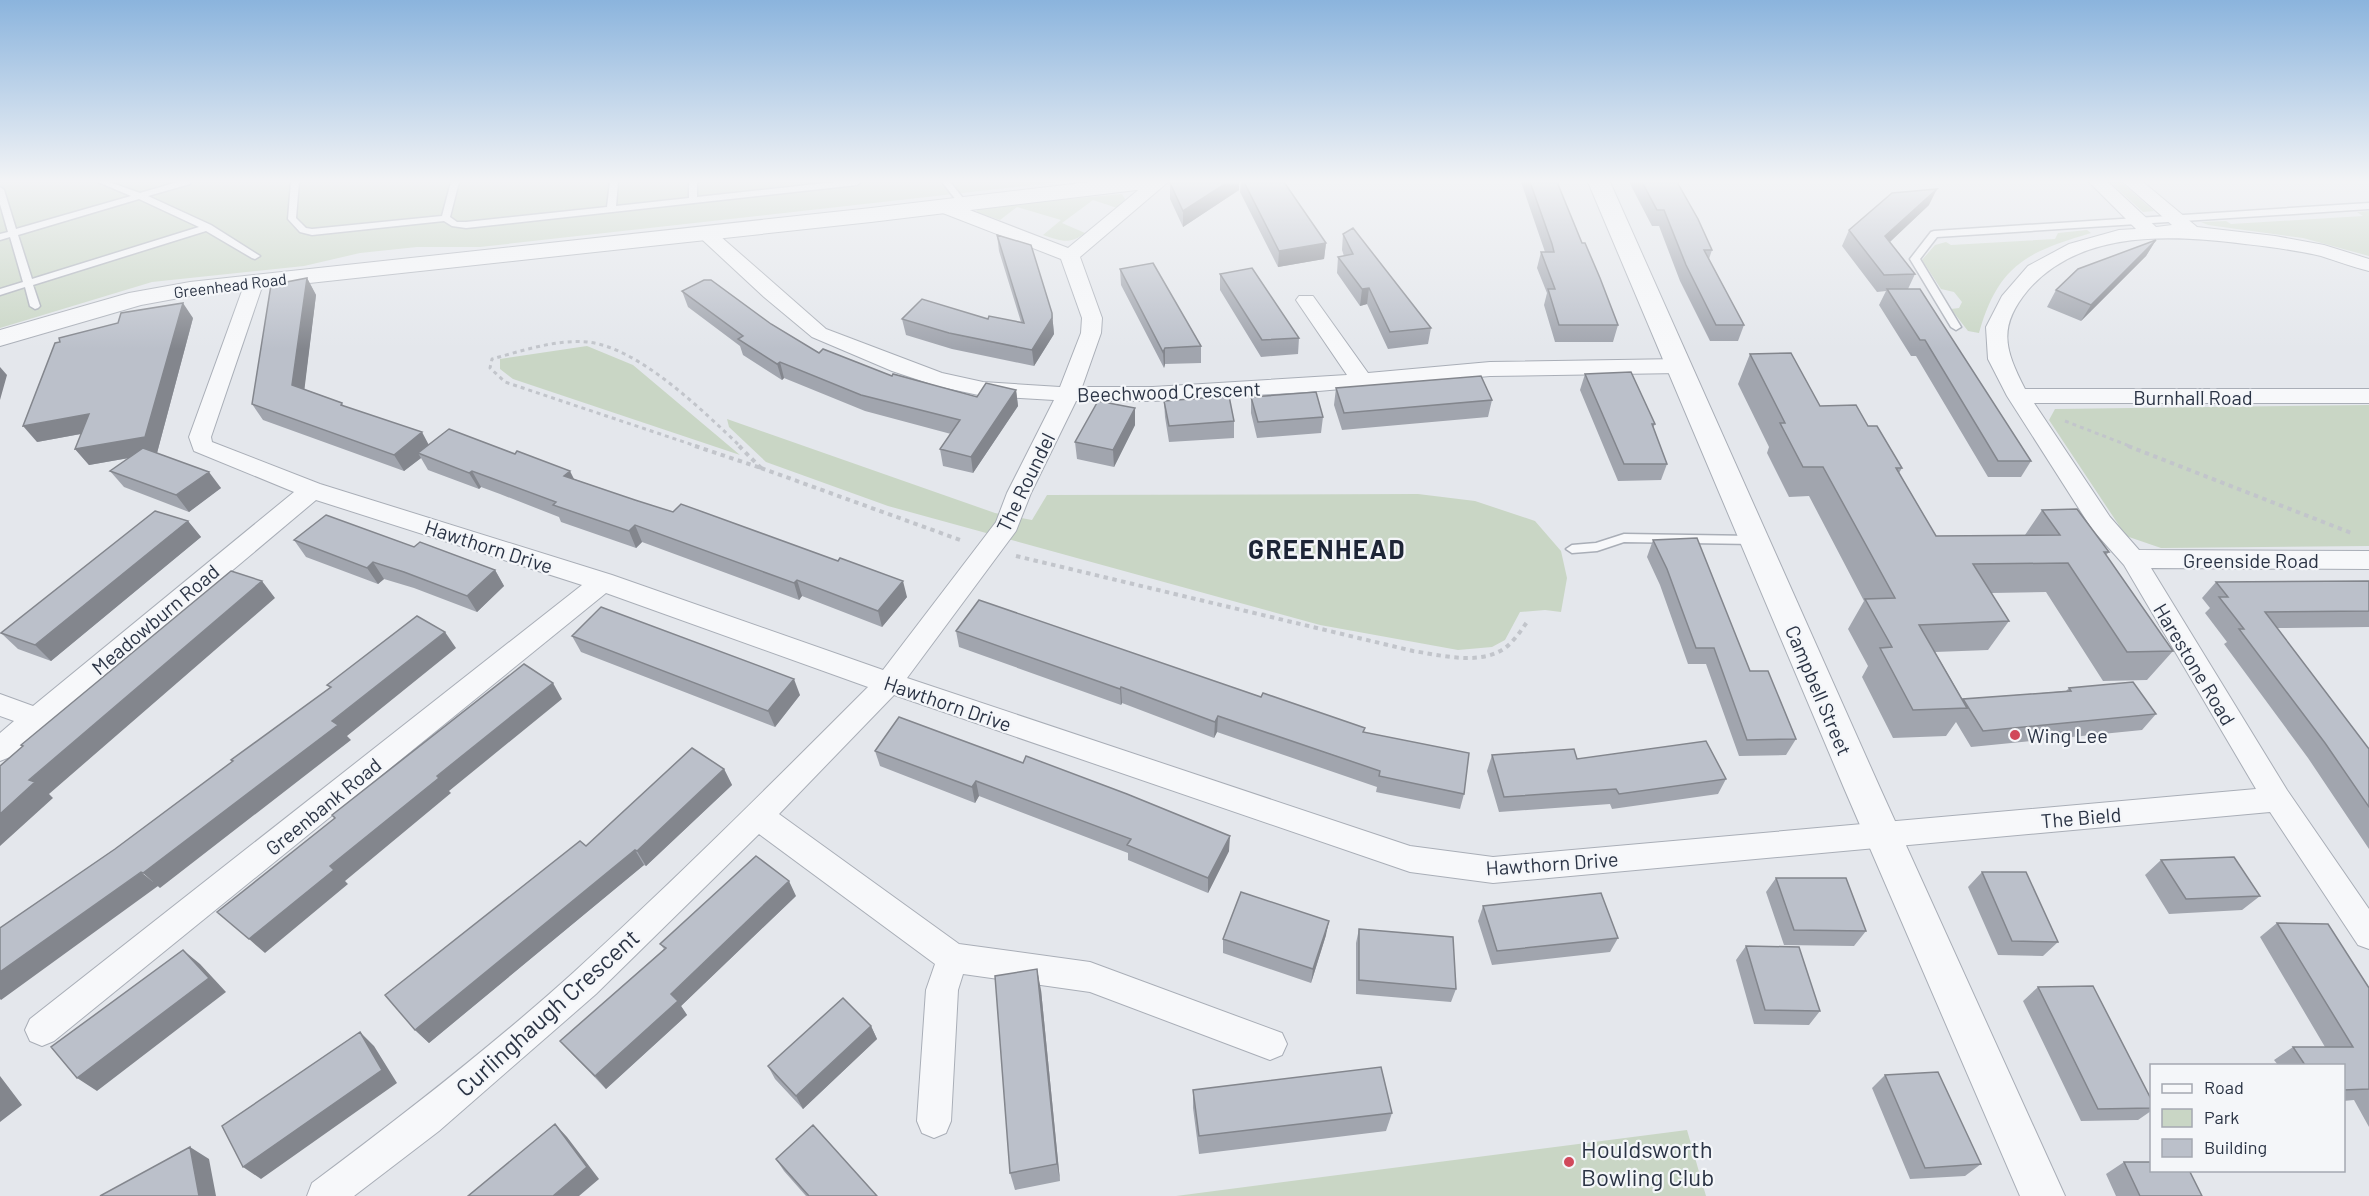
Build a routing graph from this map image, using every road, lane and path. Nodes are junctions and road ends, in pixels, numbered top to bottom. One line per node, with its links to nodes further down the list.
1 (16, 238): 15 (lane)
2 (173, 238): 15 (lane)
3 (220, 238): 14 (lane)
4 (634, 238): 14 (street, Greenhead Road)
5 (711, 238): 23 (street, Beechwood Crescent)
6 (1028, 238): 12 (street)
7 (1092, 238): 12 (street)
8 (1624, 238): 21 (street, Campbell Street)
9 (1931, 238): 19 (lane)
10 (2116, 238): 25 (street, Harestone Road)
11 (2240, 238): 13 (street, Harestone Road)
12 (1070, 256): 23 (street, The Roundel)
13 (2369, 265)
14 (254, 269): 20 (street, Greenhead Road); 27 (street, Hawthorn Drive)
15 (30, 282): 16 (lane); 18 (lane)
16 (0, 292)
17 (1306, 300): 22 (street)
18 (35, 306)
19 (1956, 327)
20 (0, 338)
21 (1680, 366): 22 (street, Beechwood Crescent); 29 (street, Campbell Street)
22 (1362, 380): 23 (street, Beechwood Crescent)
23 (1068, 394): 31 (street, The Roundel)
24 (2369, 396): 25 (street, Burnhall Road)
25 (2020, 400): 28 (path); 32 (street, Harestone Road)
26 (761, 468): 26 (path); 31 (path)
27 (312, 490): 34 (street, Hawthorn Drive); 38 (street, Meadowburn Road)
28 (2358, 535)
29 (1755, 540): 30 (lane); 42 (street, Campbell Street)
30 (1572, 549)
31 (989, 550): 35 (path); 36 (street, The Roundel)
32 (2133, 559): 33 (street, Greenside Road); 40 (street, Harestone Road)
33 (2369, 560)
34 (603, 582): 36 (street, Hawthorn Drive); 45 (street, Greenbank Road)
35 (1527, 622)
36 (889, 683): 41 (street, Curlinghaugh Crescent); 42 (street, Hawthorn Drive)
37 (0, 705): 38 (street)
38 (36, 718): 39 (street, Meadowburn Road)
39 (0, 750)
40 (2277, 799): 42 (street, The Bield); 43 (street, Harestone Road)
41 (758, 816): 44 (street); 48 (street, Curlinghaugh Crescent)
42 (1884, 836): 49 (street, Campbell Street)
43 (2369, 935)
44 (953, 958): 46 (street); 47 (street)
45 (42, 1030)
46 (1270, 1044)
47 (934, 1121)
48 (325, 1196)
49 (2043, 1196)

